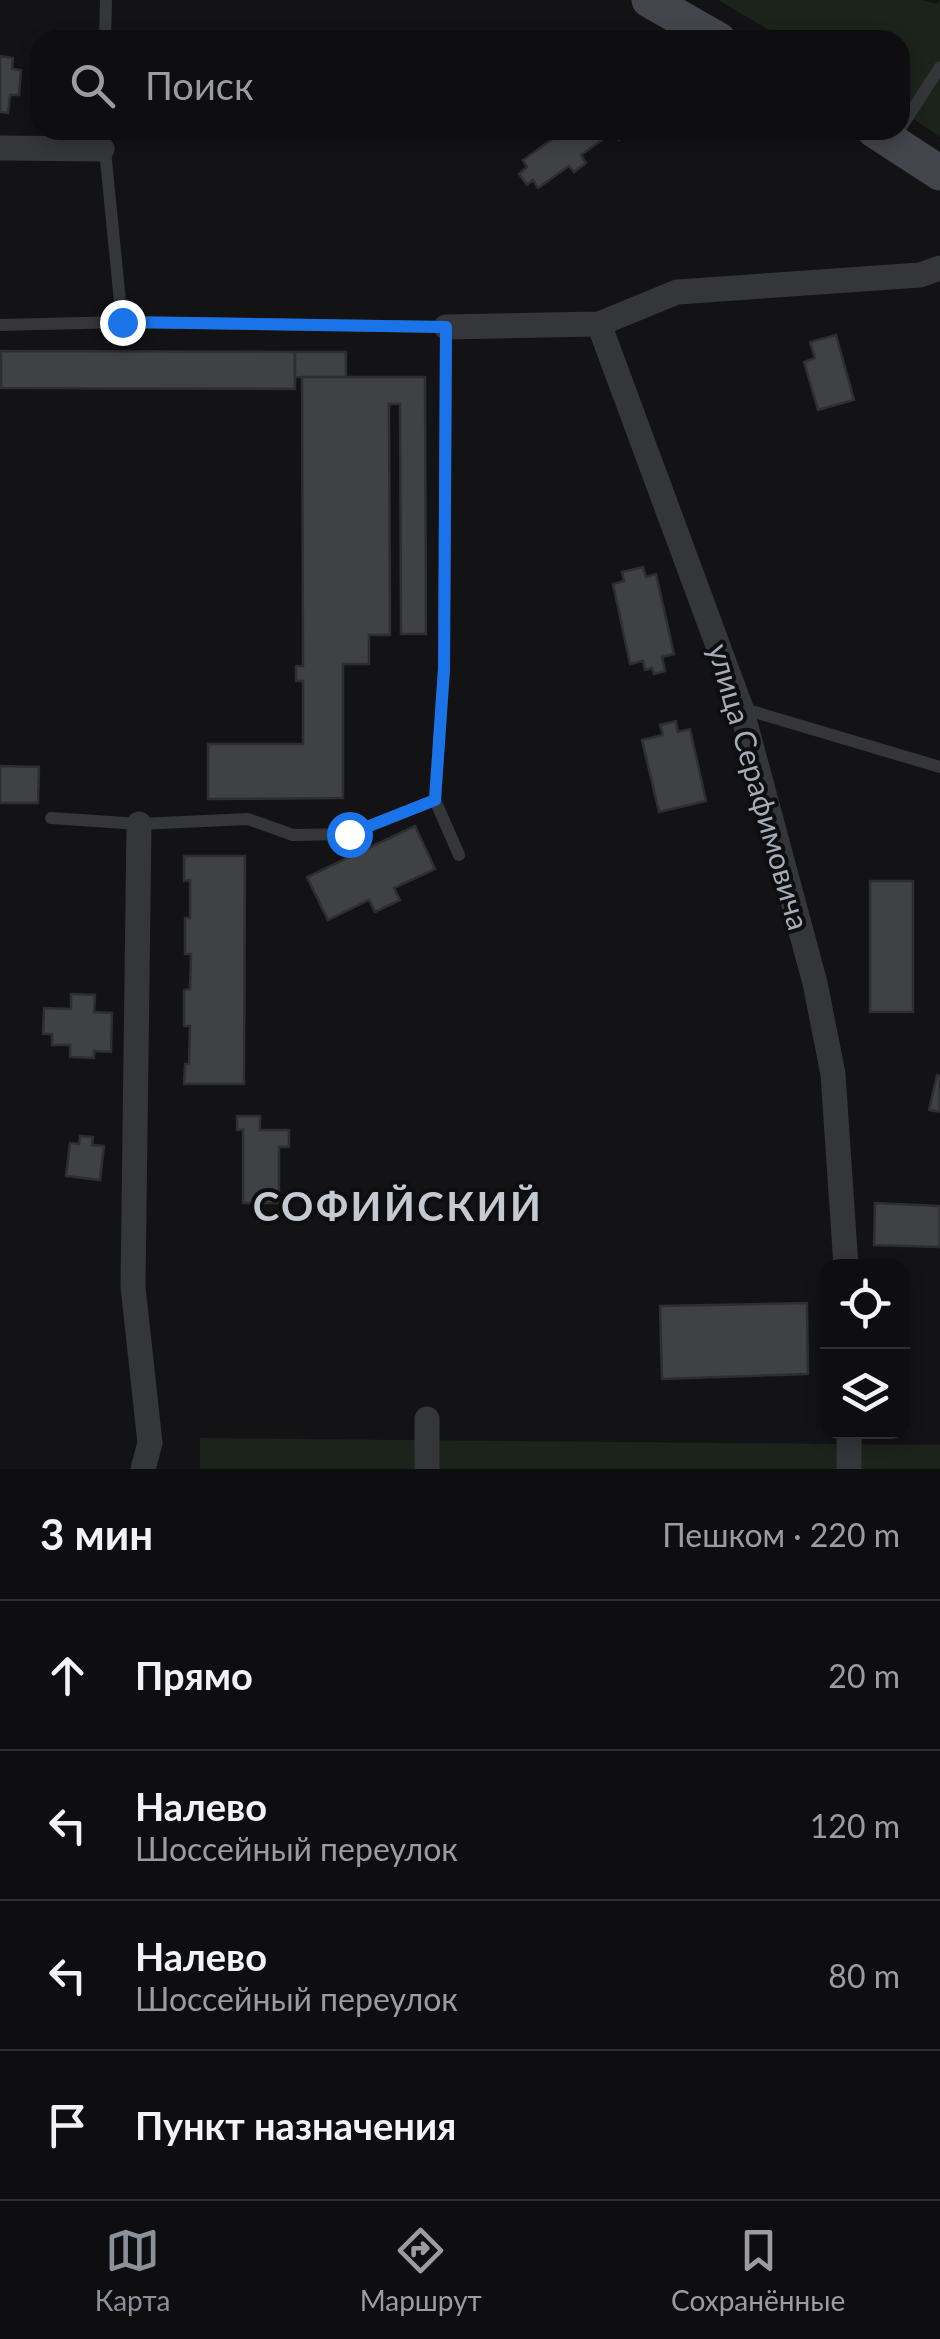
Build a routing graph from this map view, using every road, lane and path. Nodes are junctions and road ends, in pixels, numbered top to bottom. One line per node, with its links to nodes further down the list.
1 (106, 0): 3 (lane)
2 (649, 0): 4 (main road)
3 (105, 30)
4 (702, 30)
5 (940, 67): 6 (lane)
6 (910, 107)
7 (102, 140): 9 (street); 12 (lane)
8 (901, 140): 10 (main road)
9 (0, 148)
10 (940, 173)
11 (940, 268): 13 (street)
12 (122, 322): 14 (lane); 15 (lane)
13 (599, 324): 15 (street); 16 (street, улица Серафимовича)
14 (0, 325)
15 (446, 327): 18 (lane)
16 (741, 708): 17 (lane); 22 (street, улица Серафимовича)
17 (940, 768)
18 (435, 800): 20 (lane); 21 (lane)
19 (51, 818): 20 (lane)
20 (139, 824): 25 (street)
21 (459, 854)
22 (846, 1259)
23 (427, 1419): 26 (street)
24 (848, 1439): 27 (street)
25 (142, 1469)
26 (427, 1469)
27 (849, 1469)

